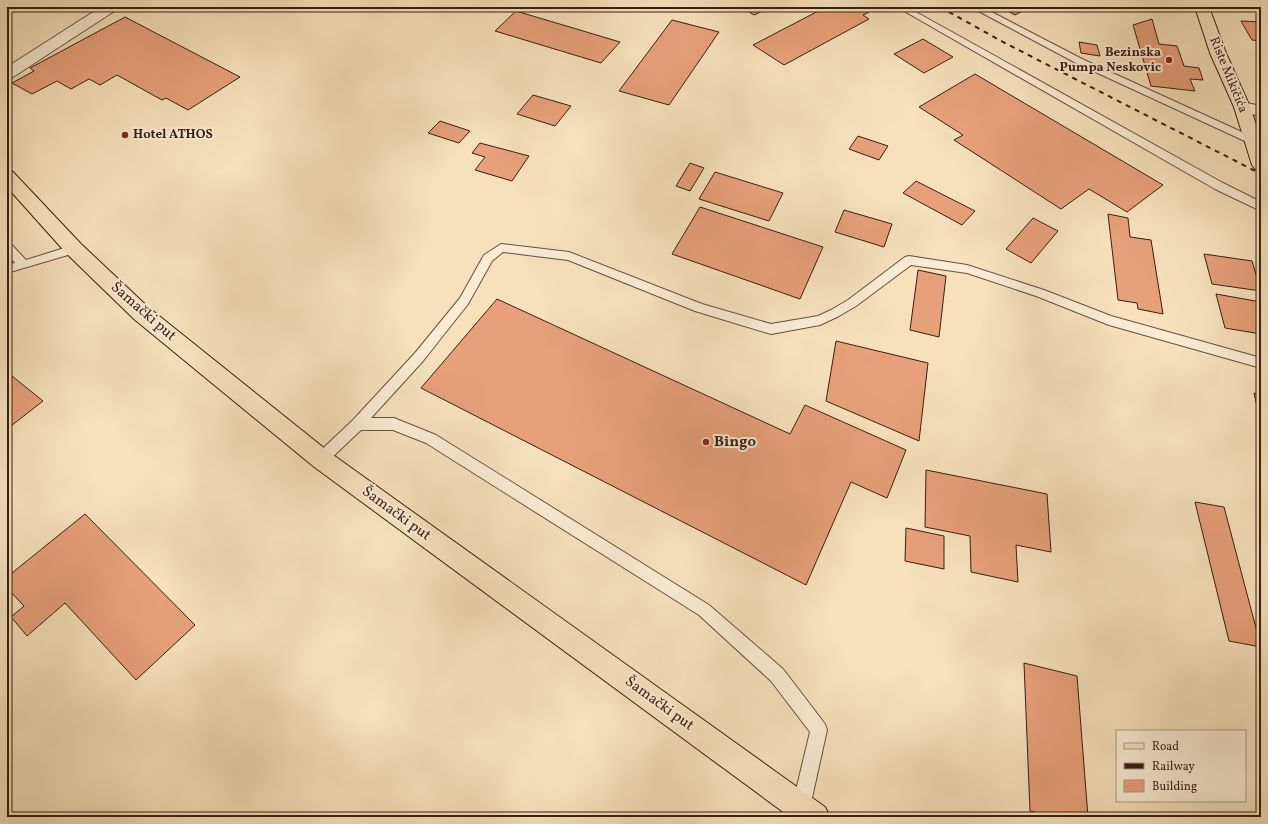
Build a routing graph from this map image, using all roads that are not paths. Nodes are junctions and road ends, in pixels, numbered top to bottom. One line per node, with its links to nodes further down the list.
1 (111, 7): 5 (street)
2 (901, 7): 11 (lane)
3 (975, 7): 8 (lane)
4 (1202, 7): 6 (main road, Riste Mikičića)
5 (7, 74)
6 (1242, 107): 7 (street); 8 (main road, Riste Mikičića)
7 (1261, 110)
8 (1253, 142): 9 (main road, Riste Mikičića)
9 (1261, 165)
10 (7, 176): 13 (main road, Šamački put)
11 (1261, 207)
12 (7, 247): 14 (lane)
13 (74, 250): 14 (lane); 18 (main road, Šamački put)
14 (24, 265): 15 (lane)
15 (7, 269)
16 (1261, 363): 17 (lane)
17 (358, 424): 18 (lane); 19 (lane)
18 (320, 459): 19 (main road, Šamački put)
19 (808, 812)

